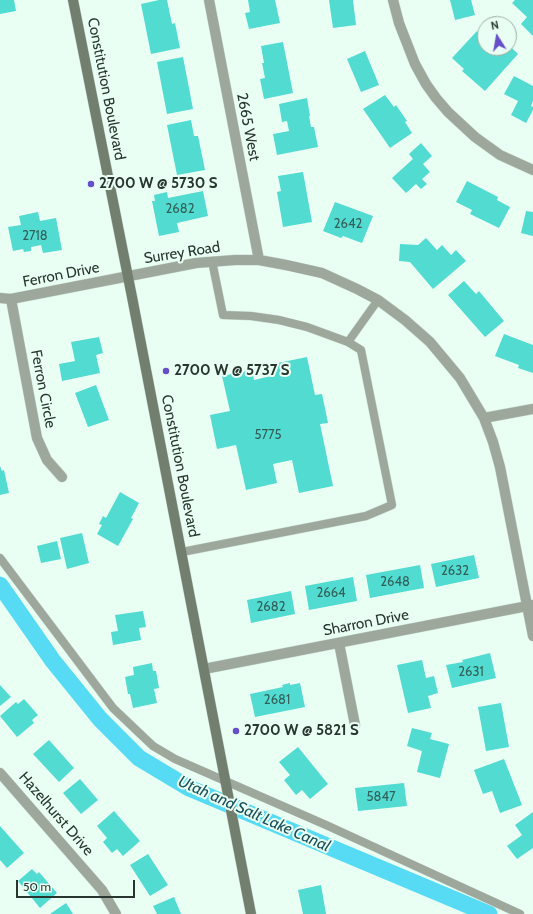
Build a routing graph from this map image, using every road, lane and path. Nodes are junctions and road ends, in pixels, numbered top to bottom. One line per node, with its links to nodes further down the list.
1 (73, 0): 7 (main road, Constitution Boulevard)
2 (209, 0): 5 (street, 2665 West)
3 (394, 0): 4 (street)
4 (533, 170)
5 (258, 260): 6 (street, Surrey Road); 10 (street, Surrey Road)
6 (212, 261): 7 (street, Surrey Road); 11 (lane)
7 (128, 277): 9 (street, Ferron Drive); 15 (main road, Constitution Boulevard)
8 (0, 298): 9 (street, Ferron Drive)
9 (11, 300): 14 (street, Ferron Circle)
10 (378, 300): 11 (lane); 13 (street, Surrey Road)
11 (348, 342): 15 (lane)
12 (533, 408): 13 (street)
13 (484, 418): 17 (street, Surrey Road)
14 (62, 477)
15 (182, 552): 20 (main road, Constitution Boulevard)
16 (0, 558): 23 (lane)
17 (530, 606): 18 (street, Surrey Road); 19 (street, Sharron Drive)
18 (533, 636)
19 (339, 643): 20 (street, Sharron Drive); 21 (street)
20 (204, 669): 23 (main road, Constitution Boulevard)
21 (355, 726)
22 (0, 773): 24 (street, Hazelhurst Drive)
23 (225, 780): 25 (main road, Constitution Boulevard); 26 (lane)
24 (116, 914)
25 (251, 914)
26 (520, 914)

